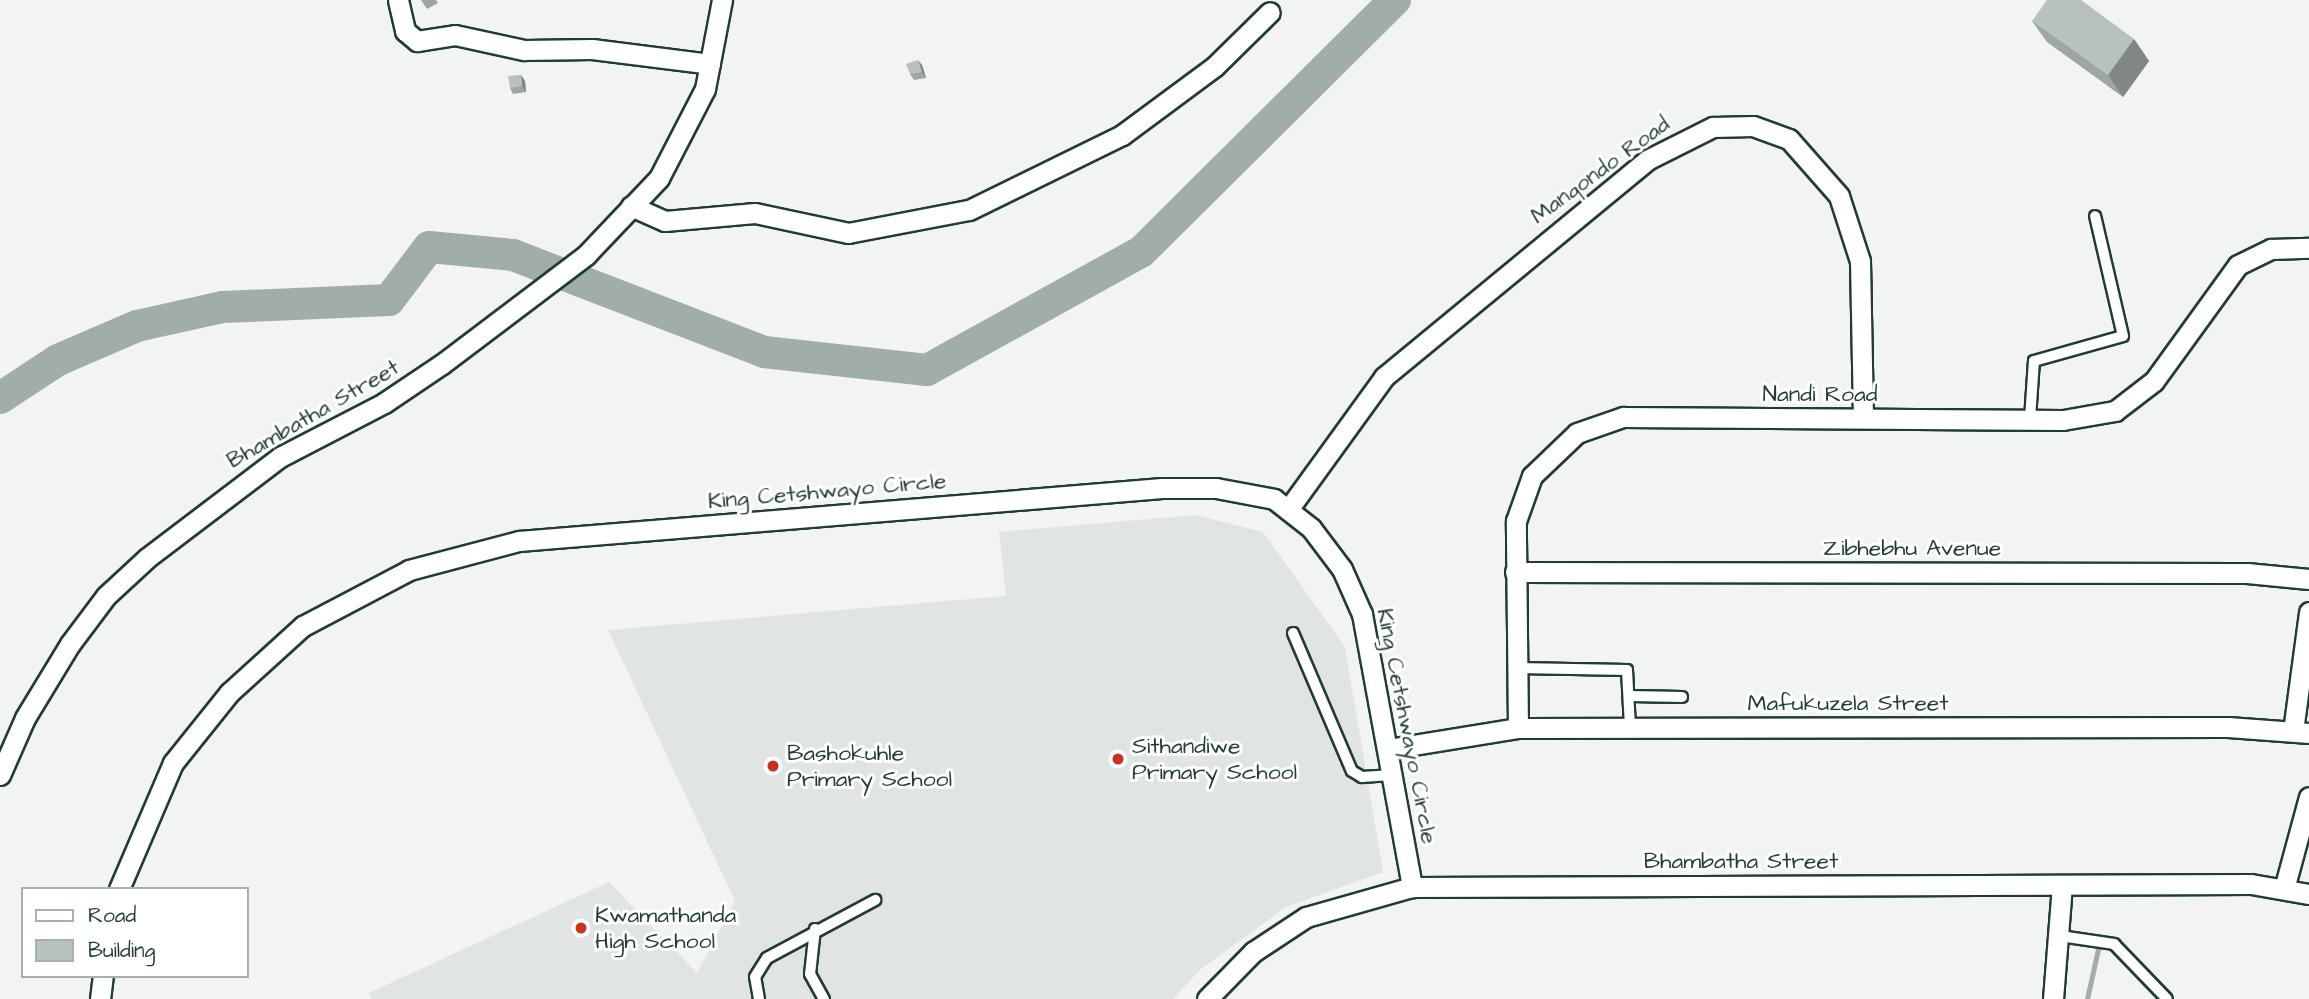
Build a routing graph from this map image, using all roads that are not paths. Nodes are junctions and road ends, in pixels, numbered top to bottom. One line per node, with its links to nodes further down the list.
1 (398, 0): 4 (street)
2 (722, 0): 4 (street, Bhambatha Street)
3 (1270, 12): 5 (street)
4 (710, 64): 5 (street, Bhambatha Street)
5 (636, 201): 22 (street, Bhambatha Street)
6 (2095, 216): 9 (lane)
7 (2309, 248): 9 (street, Nandi Road)
8 (1863, 418): 9 (street, Nandi Road); 10 (street, Manqondo Road); 11 (street, Nandi Road)
9 (2030, 419)
10 (1290, 507): 21 (street, King Cetshwayo Circle); 26 (street, King Cetshwayo Circle)
11 (1515, 572): 12 (street, Zibhebhu Avenue); 15 (street, Nandi Road)
12 (2309, 579)
13 (2309, 612): 20 (street)
14 (1293, 632): 23 (lane)
15 (1517, 668): 16 (lane); 18 (street, Nandi Road)
16 (1630, 696): 17 (lane); 19 (lane)
17 (1682, 698)
18 (1518, 728): 19 (street, Mafukuzela Street); 21 (street, Mafukuzela Street)
19 (1630, 728): 20 (street, Mafukuzela Street)
20 (2301, 732)
21 (1388, 749): 23 (street, King Cetshwayo Circle)
22 (0, 775)
23 (1392, 775): 27 (street, King Cetshwayo Circle)
24 (2309, 797): 28 (street)
25 (2062, 885): 27 (street, Bhambatha Street); 28 (street, Bhambatha Street); 32 (street)
26 (120, 887)
27 (1412, 887): 37 (street, Bhambatha Street)
28 (2284, 889): 29 (street, Bhambatha Street)
29 (2309, 894)
30 (875, 900): 31 (lane)
31 (815, 929): 35 (lane); 36 (lane)
32 (2060, 936): 38 (street); 39 (lane)
33 (103, 978): 34 (street)
34 (100, 999)
35 (759, 999)
36 (824, 999)
37 (1207, 999)
38 (2053, 999)
39 (2167, 999)

